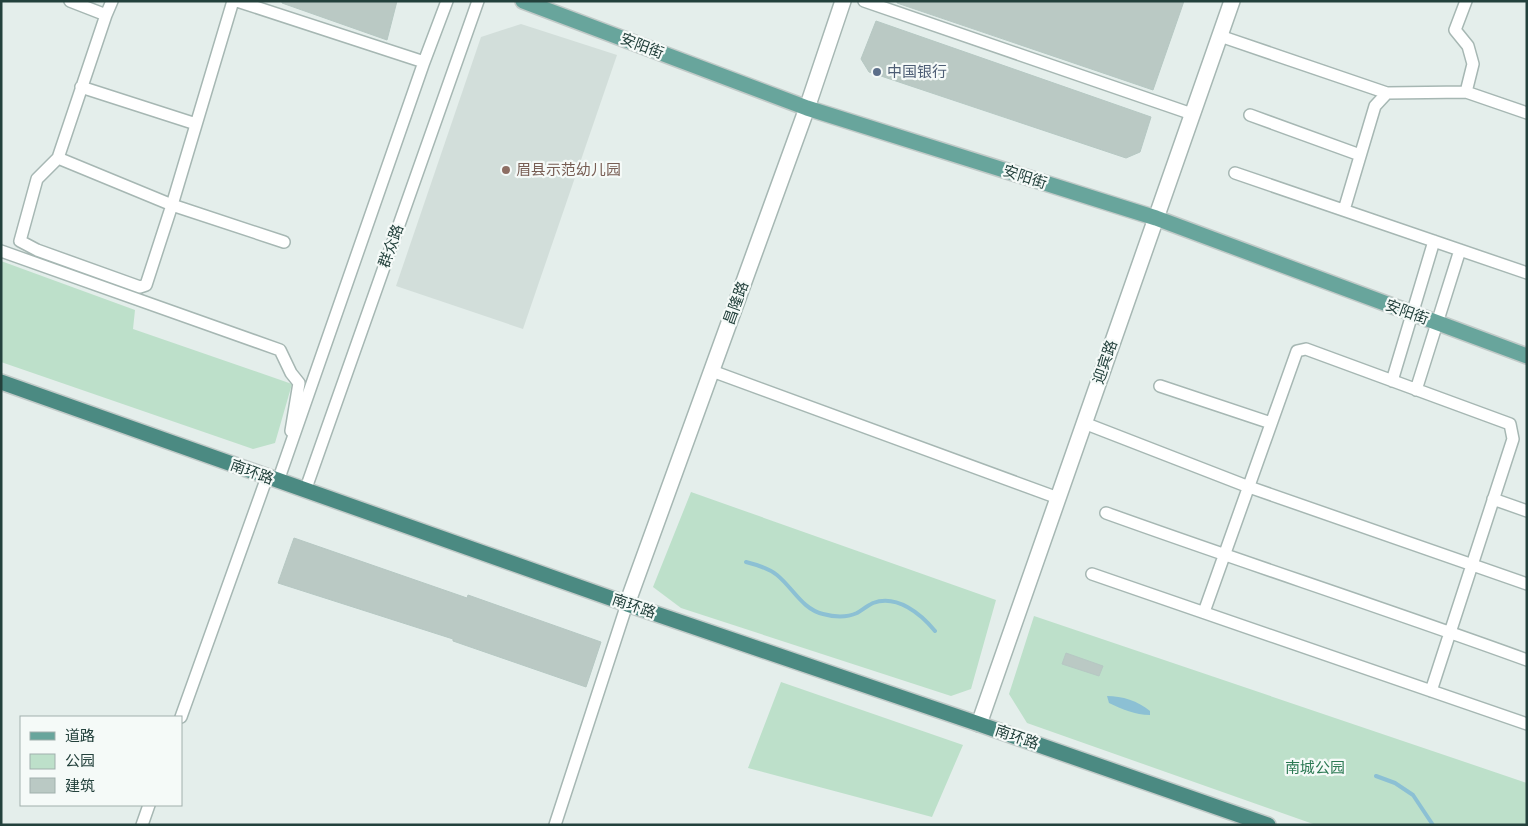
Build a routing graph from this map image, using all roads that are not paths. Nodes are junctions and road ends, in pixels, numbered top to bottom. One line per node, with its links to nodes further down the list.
1 (70, 1): 12 (street)
2 (112, 1): 12 (street)
3 (233, 1): 22 (street)
4 (237, 1): 14 (street)
5 (447, 1): 14 (street, 群众路)
6 (478, 1): 47 (street, 群众路)
7 (523, 1): 18 (main road, 安阳街)
8 (843, 1): 18 (street, 昌隆路)
9 (864, 1): 20 (street)
10 (1232, 1): 13 (street, 迎宾路)
11 (1466, 1): 16 (street)
12 (106, 15): 15 (street)
13 (1220, 36): 17 (street); 20 (street, 迎宾路)
14 (424, 62): 44 (street, 群众路)
15 (82, 87): 22 (street); 24 (street)
16 (1466, 92): 17 (street); 19 (street)
17 (1388, 93): 23 (street)
18 (807, 108): 28 (main road, 安阳街); 37 (street, 昌隆路)
19 (1527, 113)
20 (1192, 114): 28 (street, 迎宾路)
21 (1250, 115): 23 (street)
22 (196, 124): 26 (street)
23 (1360, 155): 27 (street)
24 (58, 158): 26 (street); 26 (street)
25 (1236, 173): 27 (street)
26 (172, 204): 30 (street)
27 (1344, 210): 29 (street)
28 (1156, 218): 34 (main road, 安阳街); 42 (street, 迎宾路)
29 (1434, 241): 31 (street); 34 (street)
30 (284, 242)
31 (1460, 250): 33 (street); 35 (street)
32 (1, 251): 44 (street)
33 (1527, 273)
34 (1412, 314): 35 (main road, 安阳街); 38 (street)
35 (1436, 322): 36 (main road, 安阳街); 41 (street)
36 (1527, 356)
37 (712, 371): 48 (street); 56 (street, 昌隆路)
38 (1392, 381): 41 (street); 43 (street)
39 (1, 382): 45 (highway, 南环路)
40 (1160, 386): 43 (street)
41 (1416, 390): 49 (street)
42 (1084, 423): 46 (street); 48 (street, 迎宾路)
43 (1272, 423): 46 (street)
44 (293, 442): 45 (street, 群众路)
45 (273, 479): 47 (highway, 南环路); 61 (street, 群众路)
46 (1249, 487): 52 (street); 53 (street)
47 (305, 491): 56 (highway, 南环路)
48 (1058, 498): 62 (street, 迎宾路)
49 (1493, 499): 50 (street); 53 (street)
50 (1527, 511)
51 (1106, 513): 52 (street)
52 (1224, 556): 57 (street); 58 (street)
53 (1471, 565): 55 (street); 58 (street)
54 (1092, 574): 57 (street)
55 (1527, 584)
56 (627, 604): 62 (highway, 南环路); 66 (street)
57 (1204, 612): 60 (street)
58 (1449, 632): 59 (street); 60 (street)
59 (1527, 660)
60 (1431, 691): 63 (street)
61 (181, 716)
62 (979, 724): 67 (highway, 南环路)
63 (1527, 724)
64 (149, 806): 65 (street)
65 (142, 825)
66 (555, 825)
67 (1268, 825)

